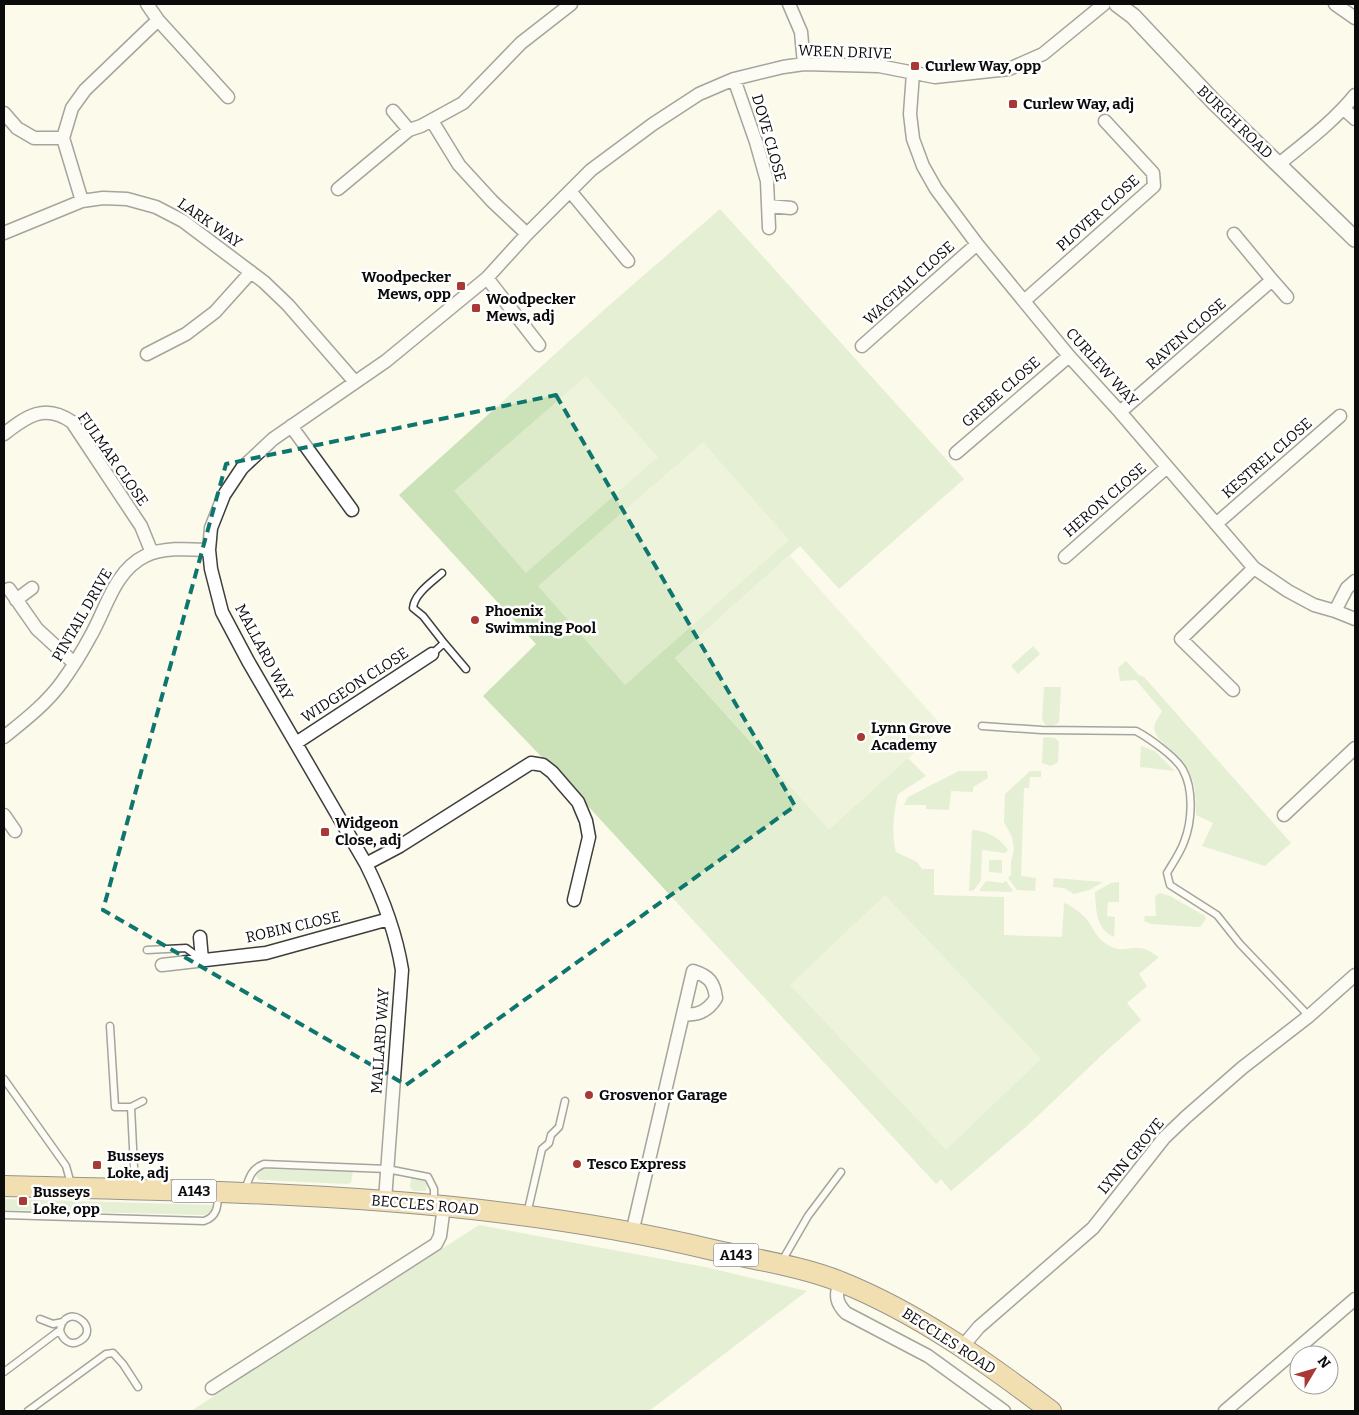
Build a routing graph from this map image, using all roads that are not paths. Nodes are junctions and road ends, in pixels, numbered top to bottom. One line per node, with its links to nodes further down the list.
1 (147, 4): 8 (street)
2 (570, 4): 18 (street)
3 (789, 4): 9 (street)
4 (1104, 4): 10 (street, WREN DRIVE)
5 (1117, 4): 22 (street, BURGH ROAD)
6 (1335, 4): 7 (street)
7 (1355, 18)
8 (158, 20): 13 (street); 21 (street)
9 (804, 64): 10 (street, WREN DRIVE); 11 (street, WREN DRIVE)
10 (913, 73): 33 (street, CURLEW WAY)
11 (734, 79): 24 (street, WREN DRIVE); 26 (street, DOVE CLOSE)
12 (1355, 95): 14 (street)
13 (228, 97)
14 (1344, 109): 17 (street); 22 (street)
15 (393, 111): 20 (street)
16 (4, 112): 21 (street)
17 (1355, 119)
18 (432, 120): 20 (street); 30 (street)
19 (1105, 122): 39 (street, PLOVER CLOSE)
20 (409, 130): 23 (street)
21 (64, 138): 25 (street)
22 (1279, 164): 32 (street, BURGH ROAD)
23 (338, 189)
24 (570, 191): 30 (street, WREN DRIVE); 34 (street)
25 (82, 201): 29 (street, LARK WAY); 35 (street, LARK WAY)
26 (769, 206): 27 (street); 28 (street, DOVE CLOSE)
27 (791, 208)
28 (769, 228)
29 (4, 233)
30 (528, 234): 36 (street, MALLARD WAY)
31 (1234, 234): 37 (street)
32 (1355, 239)
33 (977, 244): 39 (street, CURLEW WAY); 41 (street, WAGTAIL CLOSE)
34 (628, 261)
35 (251, 272): 42 (street); 44 (street, LARK WAY)
36 (487, 278): 40 (street); 44 (street, MALLARD WAY)
37 (1272, 280): 38 (street); 45 (street, RAVEN CLOSE)
38 (1287, 297)
39 (1024, 301): 43 (street, CURLEW WAY)
40 (539, 345)
41 (862, 346)
42 (147, 354)
43 (1068, 356): 45 (street, CURLEW WAY); 49 (street, GREBE CLOSE)
44 (355, 382): 47 (street, MALLARD WAY)
45 (1120, 412): 50 (street, CURLEW WAY)
46 (1340, 416): 52 (street, KESTREL CLOSE)
47 (290, 426): 51 (street); 53 (street, MALLARD WAY)
48 (4, 434): 54 (street, FULMAR CLOSE)
49 (956, 453)
50 (1167, 468): 52 (street, CURLEW WAY); 55 (street, HERON CLOSE)
51 (352, 510)
52 (1216, 524): 56 (street, CURLEW WAY)
53 (209, 550): 54 (street, PINTAIL DRIVE); 69 (street, MALLARD WAY)
54 (152, 553): 64 (street, PINTAIL DRIVE)
55 (1065, 557)
56 (1254, 568): 60 (street, CURLEW WAY); 66 (street)
57 (442, 573): 62 (lane)
58 (1355, 581): 60 (street)
59 (32, 588): 64 (street)
60 (1335, 611): 61 (street, CURLEW WAY)
61 (1355, 619)
62 (444, 642): 63 (lane); 65 (lane)
63 (432, 654): 69 (street, WIDGEON CLOSE)
64 (74, 663): 68 (street, PINTAIL DRIVE)
65 (466, 669)
66 (1233, 690)
67 (982, 726): 83 (lane)
68 (4, 737)
69 (296, 743): 74 (street, MALLARD WAY)
70 (1355, 748): 71 (street)
71 (1284, 815)
72 (5, 818): 73 (street)
73 (15, 831)
74 (366, 864): 75 (street); 76 (street, MALLARD WAY)
75 (574, 900)
76 (389, 919): 79 (street, ROBIN CLOSE); 89 (street, MALLARD WAY)
77 (200, 938): 79 (street)
78 (148, 950): 79 (lane)
79 (202, 960): 80 (street, ROBIN CLOSE)
80 (162, 965)
81 (1355, 975): 83 (street, LYNN GROVE)
82 (683, 1014): 100 (street)
83 (1309, 1016): 107 (street, LYNN GROVE)
84 (110, 1026): 88 (lane)
85 (4, 1079): 92 (lane)
86 (143, 1101): 88 (lane)
87 (565, 1101): 99 (lane)
88 (131, 1107): 93 (lane)
89 (387, 1169): 95 (lane); 96 (street, MALLARD WAY); 97 (lane)
90 (841, 1172): 101 (lane)
91 (4, 1186): 92 (highway, BECCLES ROAD / A143)
92 (72, 1188): 93 (highway, BECCLES ROAD / A143)
93 (135, 1189): 94 (highway, BECCLES ROAD / A143)
94 (218, 1192): 95 (highway, BECCLES ROAD / A143); 98 (lane)
95 (243, 1194): 96 (highway, BECCLES ROAD / A143)
96 (385, 1200): 97 (highway, BECCLES ROAD / A143)
97 (439, 1206): 99 (highway, BECCLES ROAD / A143); 110 (street)
98 (4, 1215)
99 (527, 1215): 100 (highway, BECCLES ROAD / A143)
100 (632, 1233): 101 (highway, BECCLES ROAD / A143)
101 (779, 1265): 102 (highway, BECCLES ROAD / A143)
102 (840, 1282): 107 (highway, BECCLES ROAD / A143); 112 (street, BECCLES ROAD)
103 (1355, 1299): 114 (street)
104 (40, 1319): 105 (lane)
105 (63, 1322): 106 (lane); 106 (lane)
106 (60, 1330): 108 (lane)
107 (962, 1347): 113 (highway, BECCLES ROAD / A143)
108 (4, 1372)
109 (138, 1387): 111 (lane)
110 (212, 1388)
111 (28, 1411)
112 (1004, 1411)
113 (1051, 1411)
114 (1225, 1411)

